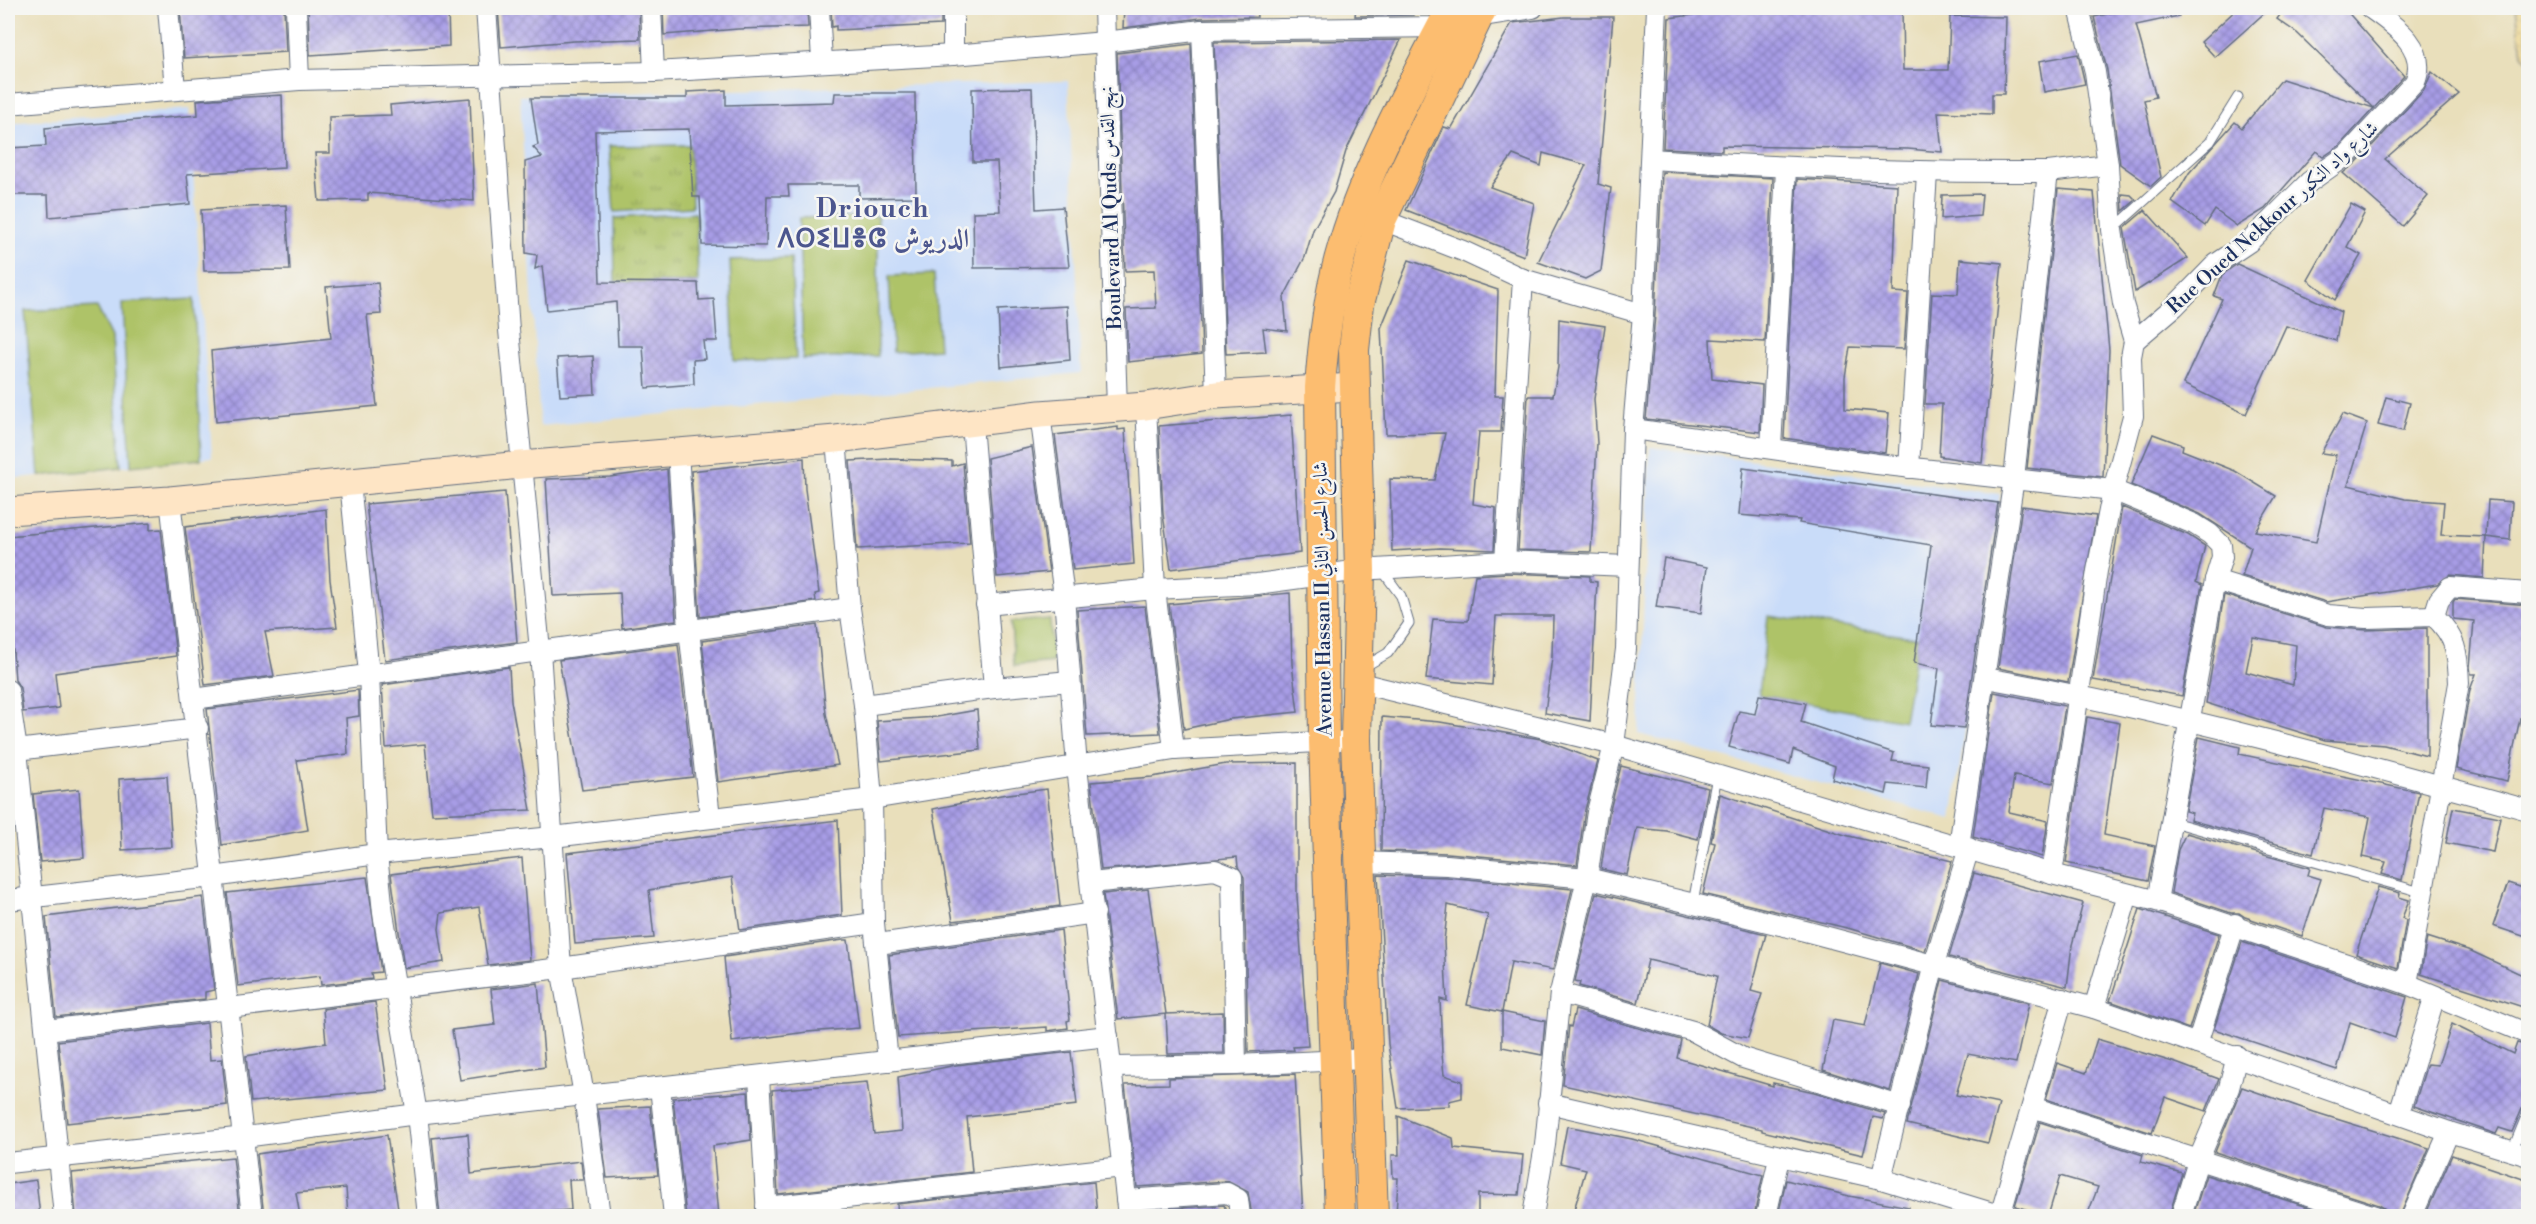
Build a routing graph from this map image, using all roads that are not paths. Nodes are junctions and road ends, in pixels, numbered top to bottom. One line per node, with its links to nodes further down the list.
1 (168, 8): 20 (street)
2 (296, 8): 19 (street)
3 (486, 8): 18 (street)
4 (651, 8): 17 (street)
5 (819, 8): 16 (street)
6 (953, 8): 15 (street)
7 (1104, 8): 14 (street, Boulevard Al Quds نهج القدس)
8 (1533, 8): 12 (street)
9 (1657, 8): 23 (street)
10 (2079, 8): 24 (street)
11 (2370, 8): 32 (street, Rue Oued Nekkour شارع واد النکور)
12 (1463, 15): 13 (street); 28 (main road, Avenue Hassan II شارع الحسن الثاني)
13 (1202, 30): 14 (street); 35 (street)
14 (1105, 42): 15 (street); 37 (street, Boulevard Al Quds نهج القدس)
15 (953, 56): 16 (street)
16 (822, 61): 17 (street)
17 (654, 72): 18 (street)
18 (489, 75): 19 (street); 44 (street)
19 (299, 80): 20 (street)
20 (175, 89): 22 (street)
21 (2238, 97): 29 (lane)
22 (8, 104)
23 (1651, 159): 25 (street); 31 (street)
24 (2108, 165): 26 (street); 29 (street)
25 (1786, 169): 27 (street); 42 (street)
26 (2048, 172): 27 (street); 46 (street)
27 (1927, 173): 45 (street)
28 (1369, 215): 30 (street); 33 (main road, Avenue Hassan II شارع الحسن الثاني); 34 (main road, Avenue Hassan II شارع الحسن الثاني)
29 (2112, 230): 32 (street)
30 (1523, 279): 31 (street); 51 (street)
31 (1643, 314): 40 (street)
32 (2134, 341): 48 (street)
33 (1353, 387): 34 (street); 53 (main road, Avenue Hassan II شارع الحسن الثاني)
34 (1320, 388): 35 (street); 54 (main road, Avenue Hassan II شارع الحسن الثاني)
35 (1216, 395): 36 (street)
36 (1146, 406): 37 (street); 56 (street)
37 (1117, 408): 38 (street)
38 (1040, 414): 39 (street); 58 (street)
39 (972, 424): 41 (street); 59 (street)
40 (1633, 429): 42 (street); 52 (street)
41 (836, 439): 43 (street); 60 (street)
42 (1771, 448): 45 (street)
43 (678, 451): 44 (street); 62 (street)
44 (521, 465): 47 (street); 63 (street)
45 (1909, 468): 46 (street)
46 (2014, 478): 48 (street); 66 (street)
47 (350, 482): 49 (street); 64 (street)
48 (2113, 490): 55 (street); 69 (street)
49 (170, 500): 50 (street); 71 (street)
50 (8, 511)
51 (1505, 561): 52 (street); 53 (street)
52 (1629, 566): 77 (street)
53 (1371, 569): 54 (street); 65 (main road, Avenue Hassan II شارع الحسن الثاني); 65 (lane)
54 (1323, 573): 56 (street); 76 (main road, Avenue Hassan II شارع الحسن الثاني)
55 (2215, 580): 61 (street); 73 (street)
56 (1155, 589): 58 (street); 79 (street)
57 (2529, 593): 61 (street)
58 (1064, 597): 59 (street); 67 (street)
59 (986, 605): 68 (street)
60 (850, 608): 62 (street); 72 (street)
61 (2434, 616): 82 (street)
62 (689, 630): 63 (street); 85 (street)
63 (540, 650): 64 (street); 87 (street)
64 (369, 674): 71 (street); 89 (street)
65 (1357, 676): 75 (main road, Avenue Hassan II شارع الحسن الثاني); 77 (street)
66 (1986, 678): 69 (street); 88 (street)
67 (1070, 681): 68 (street); 80 (street)
68 (994, 688): 72 (street)
69 (2079, 695): 73 (street); 91 (street)
70 (8, 696): 78 (street)
71 (194, 699): 74 (street)
72 (864, 705): 83 (street)
73 (2191, 721): 82 (street); 86 (street)
74 (198, 728): 78 (street); 92 (street)
75 (1356, 740): 76 (street); 90 (main road, Avenue Hassan II شارع الحسن الثاني)
76 (1324, 742): 79 (street); 120 (main road, Avenue Hassan II شارع الحسن الثاني)
77 (1614, 745): 81 (street); 93 (street)
78 (17, 750): 97 (street)
79 (1174, 750): 80 (street)
80 (1077, 767): 83 (street); 94 (street)
81 (1717, 776): 88 (street); 100 (lane)
82 (2441, 785): 84 (street); 95 (street)
83 (872, 799): 85 (street); 102 (street)
84 (2529, 810)
85 (710, 818): 87 (street)
86 (2173, 822): 95 (lane); 99 (street)
87 (553, 837): 89 (street); 106 (street)
88 (1964, 847): 91 (street); 105 (street)
89 (377, 854): 92 (street); 108 (street)
90 (1360, 862): 93 (street); 119 (main road, Avenue Hassan II شارع الحسن الثاني)
91 (2052, 874): 96 (street)
92 (213, 877): 97 (street); 113 (street)
93 (1587, 878): 100 (street); 109 (street)
94 (1091, 883): 101 (street); 122 (street)
95 (2421, 892): 107 (street)
96 (2128, 894): 99 (street); 112 (street)
97 (30, 897): 98 (street); 114 (street)
98 (8, 900)
99 (2157, 901): 103 (street)
100 (1693, 903): 105 (street)
101 (1095, 914): 104 (street); 116 (street)
102 (874, 923): 104 (street); 106 (street)
103 (2235, 924): 107 (street); 117 (street)
104 (878, 944): 121 (street)
105 (1934, 964): 111 (street); 128 (street)
106 (561, 968): 108 (street); 126 (street)
107 (2407, 984): 110 (street)
108 (395, 987): 113 (street); 132 (street)
109 (1560, 993): 127 (street); 128 (street)
110 (2435, 996): 115 (street); 131 (street)
111 (2063, 999): 112 (street); 129 (street)
112 (2094, 1008): 117 (street)
113 (227, 1010): 114 (street); 134 (street)
114 (46, 1029): 136 (street)
115 (2529, 1034)
116 (1108, 1036): 121 (street); 123 (street)
117 (2197, 1044): 118 (street)
118 (2237, 1056): 131 (street); 138 (street)
119 (1366, 1059): 120 (street); 151 (main road, Avenue Hassan II شارع الحسن الثاني)
120 (1333, 1060): 122 (street); 150 (main road, Avenue Hassan II شارع الحسن الثاني)
121 (888, 1061): 124 (street)
122 (1236, 1065): 123 (street)
123 (1113, 1067): 140 (street)
124 (759, 1077): 125 (street); 143 (street)
125 (660, 1087): 126 (street); 148 (street)
126 (584, 1095): 132 (street); 147 (street)
127 (1548, 1103): 137 (street); 152 (street)
128 (1900, 1106): 141 (street)
129 (2032, 1107): 138 (street); 154 (street)
130 (2529, 1112): 135 (lane)
131 (2399, 1113): 133 (street)
132 (417, 1114): 134 (street); 146 (street)
133 (2449, 1132): 135 (street); 157 (street)
134 (245, 1137): 136 (street); 145 (street)
135 (2520, 1154)
136 (59, 1158): 139 (street); 144 (street)
137 (1779, 1158): 141 (street); 153 (street)
138 (2198, 1161): 155 (street); 156 (street)
139 (8, 1163)
140 (1122, 1167): 142 (street); 143 (street)
141 (1881, 1179): 154 (street)
142 (1127, 1208): 149 (street)
143 (767, 1212)
144 (64, 1216)
145 (252, 1216)
146 (428, 1216)
147 (600, 1216)
148 (674, 1216)
149 (1240, 1216)
150 (1340, 1216)
151 (1373, 1216)
152 (1533, 1216)
153 (1766, 1216)
154 (2001, 1216)
155 (2181, 1216)
156 (2375, 1216)
157 (2412, 1216)

